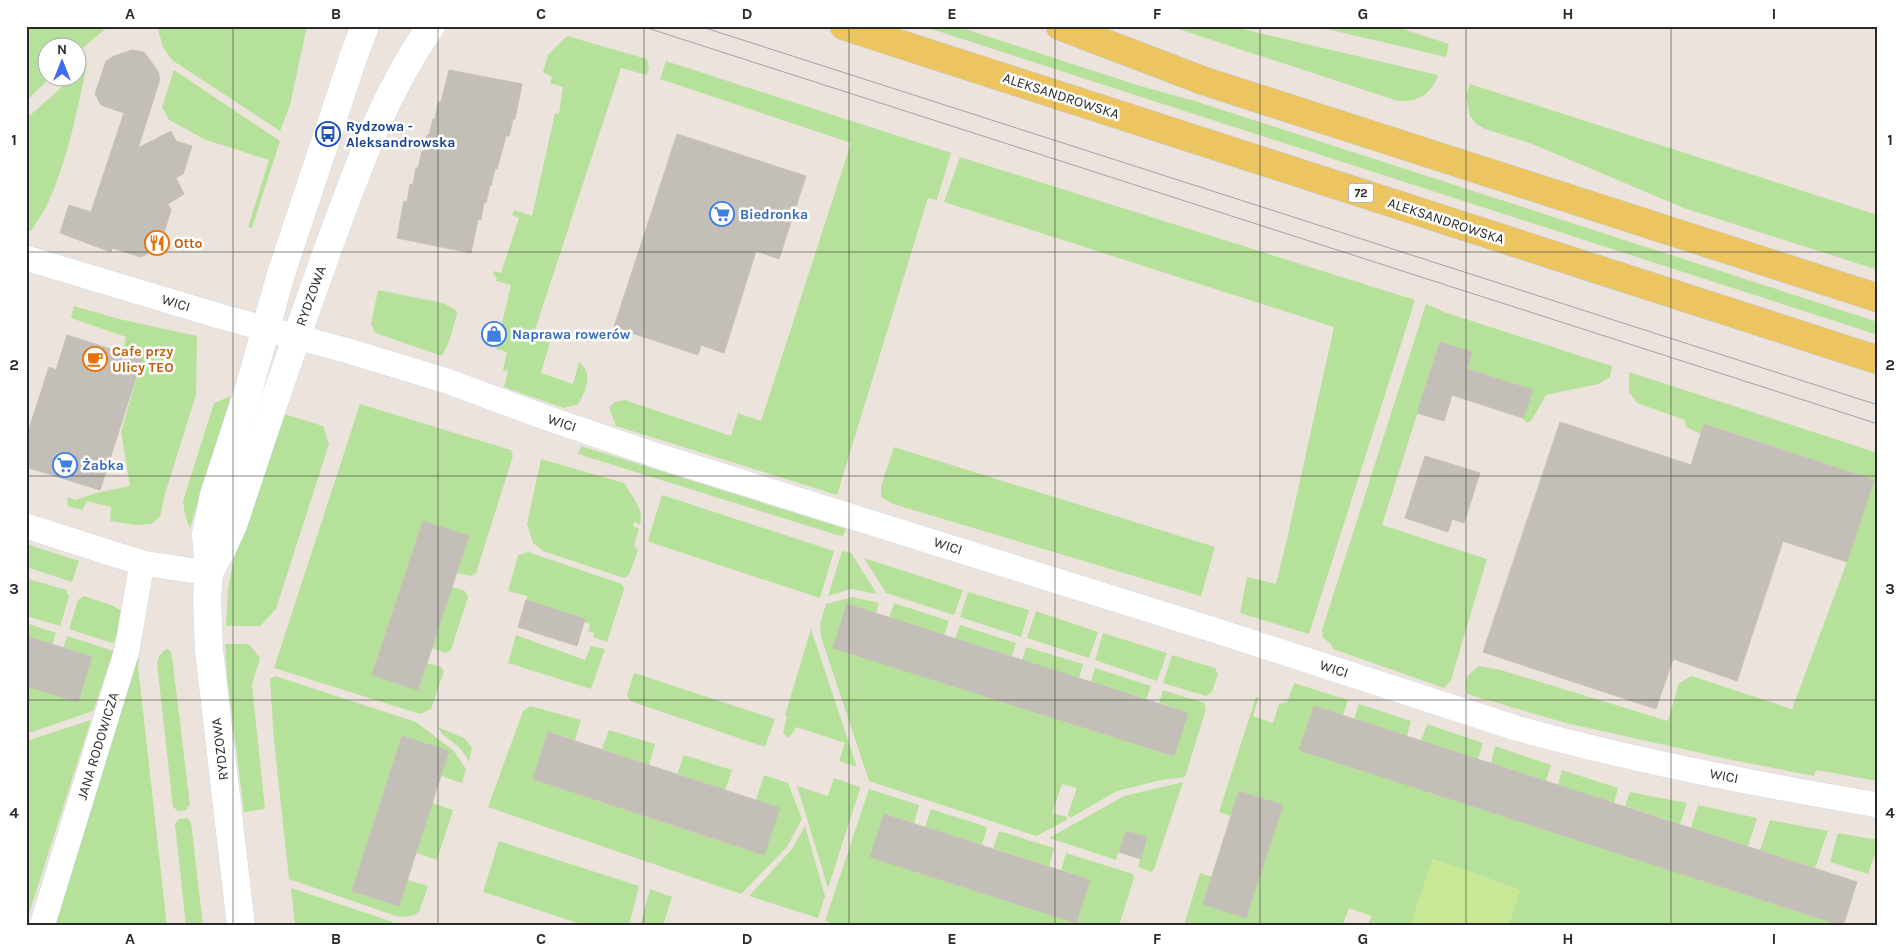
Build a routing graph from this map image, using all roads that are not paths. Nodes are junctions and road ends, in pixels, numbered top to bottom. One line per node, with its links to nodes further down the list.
1 (365, 26): 7 (street, RYDZOWA)
2 (431, 26): 8 (street, RYDZOWA)
3 (844, 26): 9 (main road, ALEKSANDROWSKA / 72)
4 (1060, 26): 6 (main road)
5 (26, 258): 7 (street, WICI)
6 (1878, 298)
7 (265, 329): 8 (street, WICI); 12 (street, RYDZOWA)
8 (297, 337): 12 (street, RYDZOWA); 13 (street, WICI)
9 (1878, 360)
10 (26, 526): 11 (street)
11 (142, 563): 12 (street); 14 (street, JANA RODOWICZA)
12 (209, 573): 15 (street, RYDZOWA)
13 (1878, 805)
14 (42, 926)
15 (241, 926)

